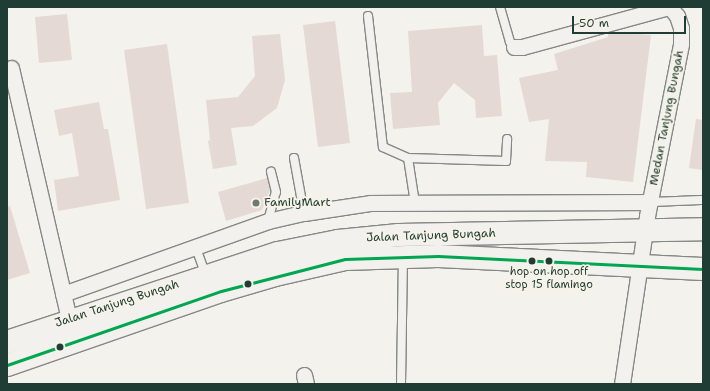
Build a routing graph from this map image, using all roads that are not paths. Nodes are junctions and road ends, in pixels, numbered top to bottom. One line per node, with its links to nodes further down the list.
1 (500, 7): 4 (lane)
2 (669, 7): 4 (street, Medan Tanjung Bungah); 11 (street, Medan Tanjung Bungah)
3 (368, 16): 8 (lane)
4 (514, 47)
5 (12, 68): 22 (street)
6 (507, 138): 8 (lane)
7 (294, 158): 13 (lane)
8 (408, 158): 12 (lane)
9 (271, 172): 14 (lane)
10 (703, 200): 11 (lane)
11 (650, 202): 12 (street); 16 (street, Medan Tanjung Bungah)
12 (415, 203): 13 (street)
13 (304, 212): 14 (street)
14 (268, 221): 17 (street)
15 (703, 229): 16 (main road, Jalan Tanjung Bungah)
16 (644, 232): 19 (street, Medan Tanjung Bungah); 21 (main road, Jalan Tanjung Bungah)
17 (196, 248): 21 (lane); 22 (street)
18 (403, 256): 19 (main road, Jalan Tanjung Bungah); 25 (main road, Jalan Tanjung Bungah); 26 (lane)
19 (641, 265): 20 (main road, Jalan Tanjung Bungah); 27 (street, Medan Tanjung Bungah)
20 (703, 269)
21 (206, 275): 23 (main road, Jalan Tanjung Bungah)
22 (63, 294): 23 (street)
23 (69, 320): 24 (main road, Jalan Tanjung Bungah)
24 (7, 342)
25 (7, 365)
26 (401, 384)
27 (622, 384)

